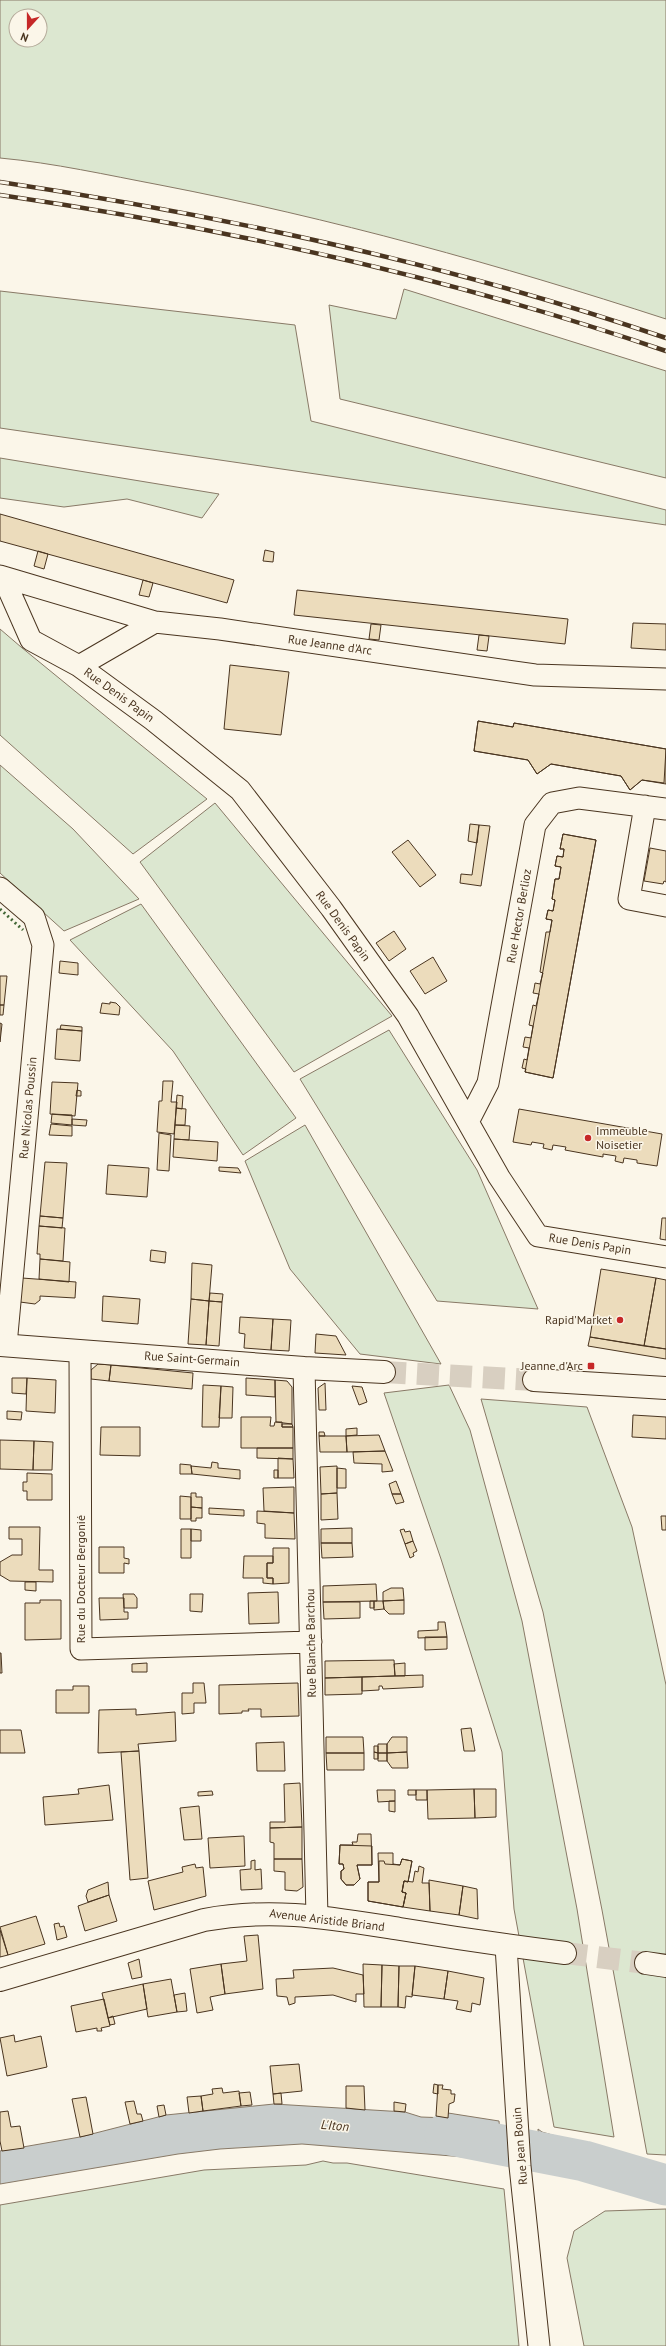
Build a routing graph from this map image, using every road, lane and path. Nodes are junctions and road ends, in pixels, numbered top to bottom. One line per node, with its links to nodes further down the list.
1 (2, 577): 2 (street, Rue Jeanne d'Arc); 3 (street, Rue Denis Papin)
2 (155, 622): 3 (street); 4 (street, Rue Jeanne d'Arc)
3 (79, 666): 9 (street, Rue Denis Papin)
4 (666, 679)
5 (645, 806): 6 (street, Rue Hector Berlioz); 8 (street); 9 (street, Rue Hector Berlioz)
6 (666, 809)
7 (0, 888): 11 (street, Rue Nicolas Poussin)
8 (666, 906)
9 (468, 1122): 10 (street, Rue Denis Papin)
10 (666, 1257)
11 (3, 1345): 12 (main road, Rue Saint-Germain)
12 (80, 1352): 13 (main road, Rue Saint-Germain); 17 (street, Rue du Docteur Bergonié)
13 (304, 1368): 14 (main road, Rue Saint-Germain); 17 (street, Rue Blanche Barchou)
14 (384, 1372)
15 (534, 1380): 16 (main road)
16 (666, 1388)
17 (311, 1642): 18 (street, Rue Blanche Barchou)
18 (317, 1917): 19 (main road, Avenue Aristide Briand); 21 (main road, Avenue Aristide Briand)
19 (506, 1946): 20 (main road, Avenue Aristide Briand); 22 (street, Rue Jean Bouin)
20 (565, 1953)
21 (0, 1980)
22 (539, 2346)

